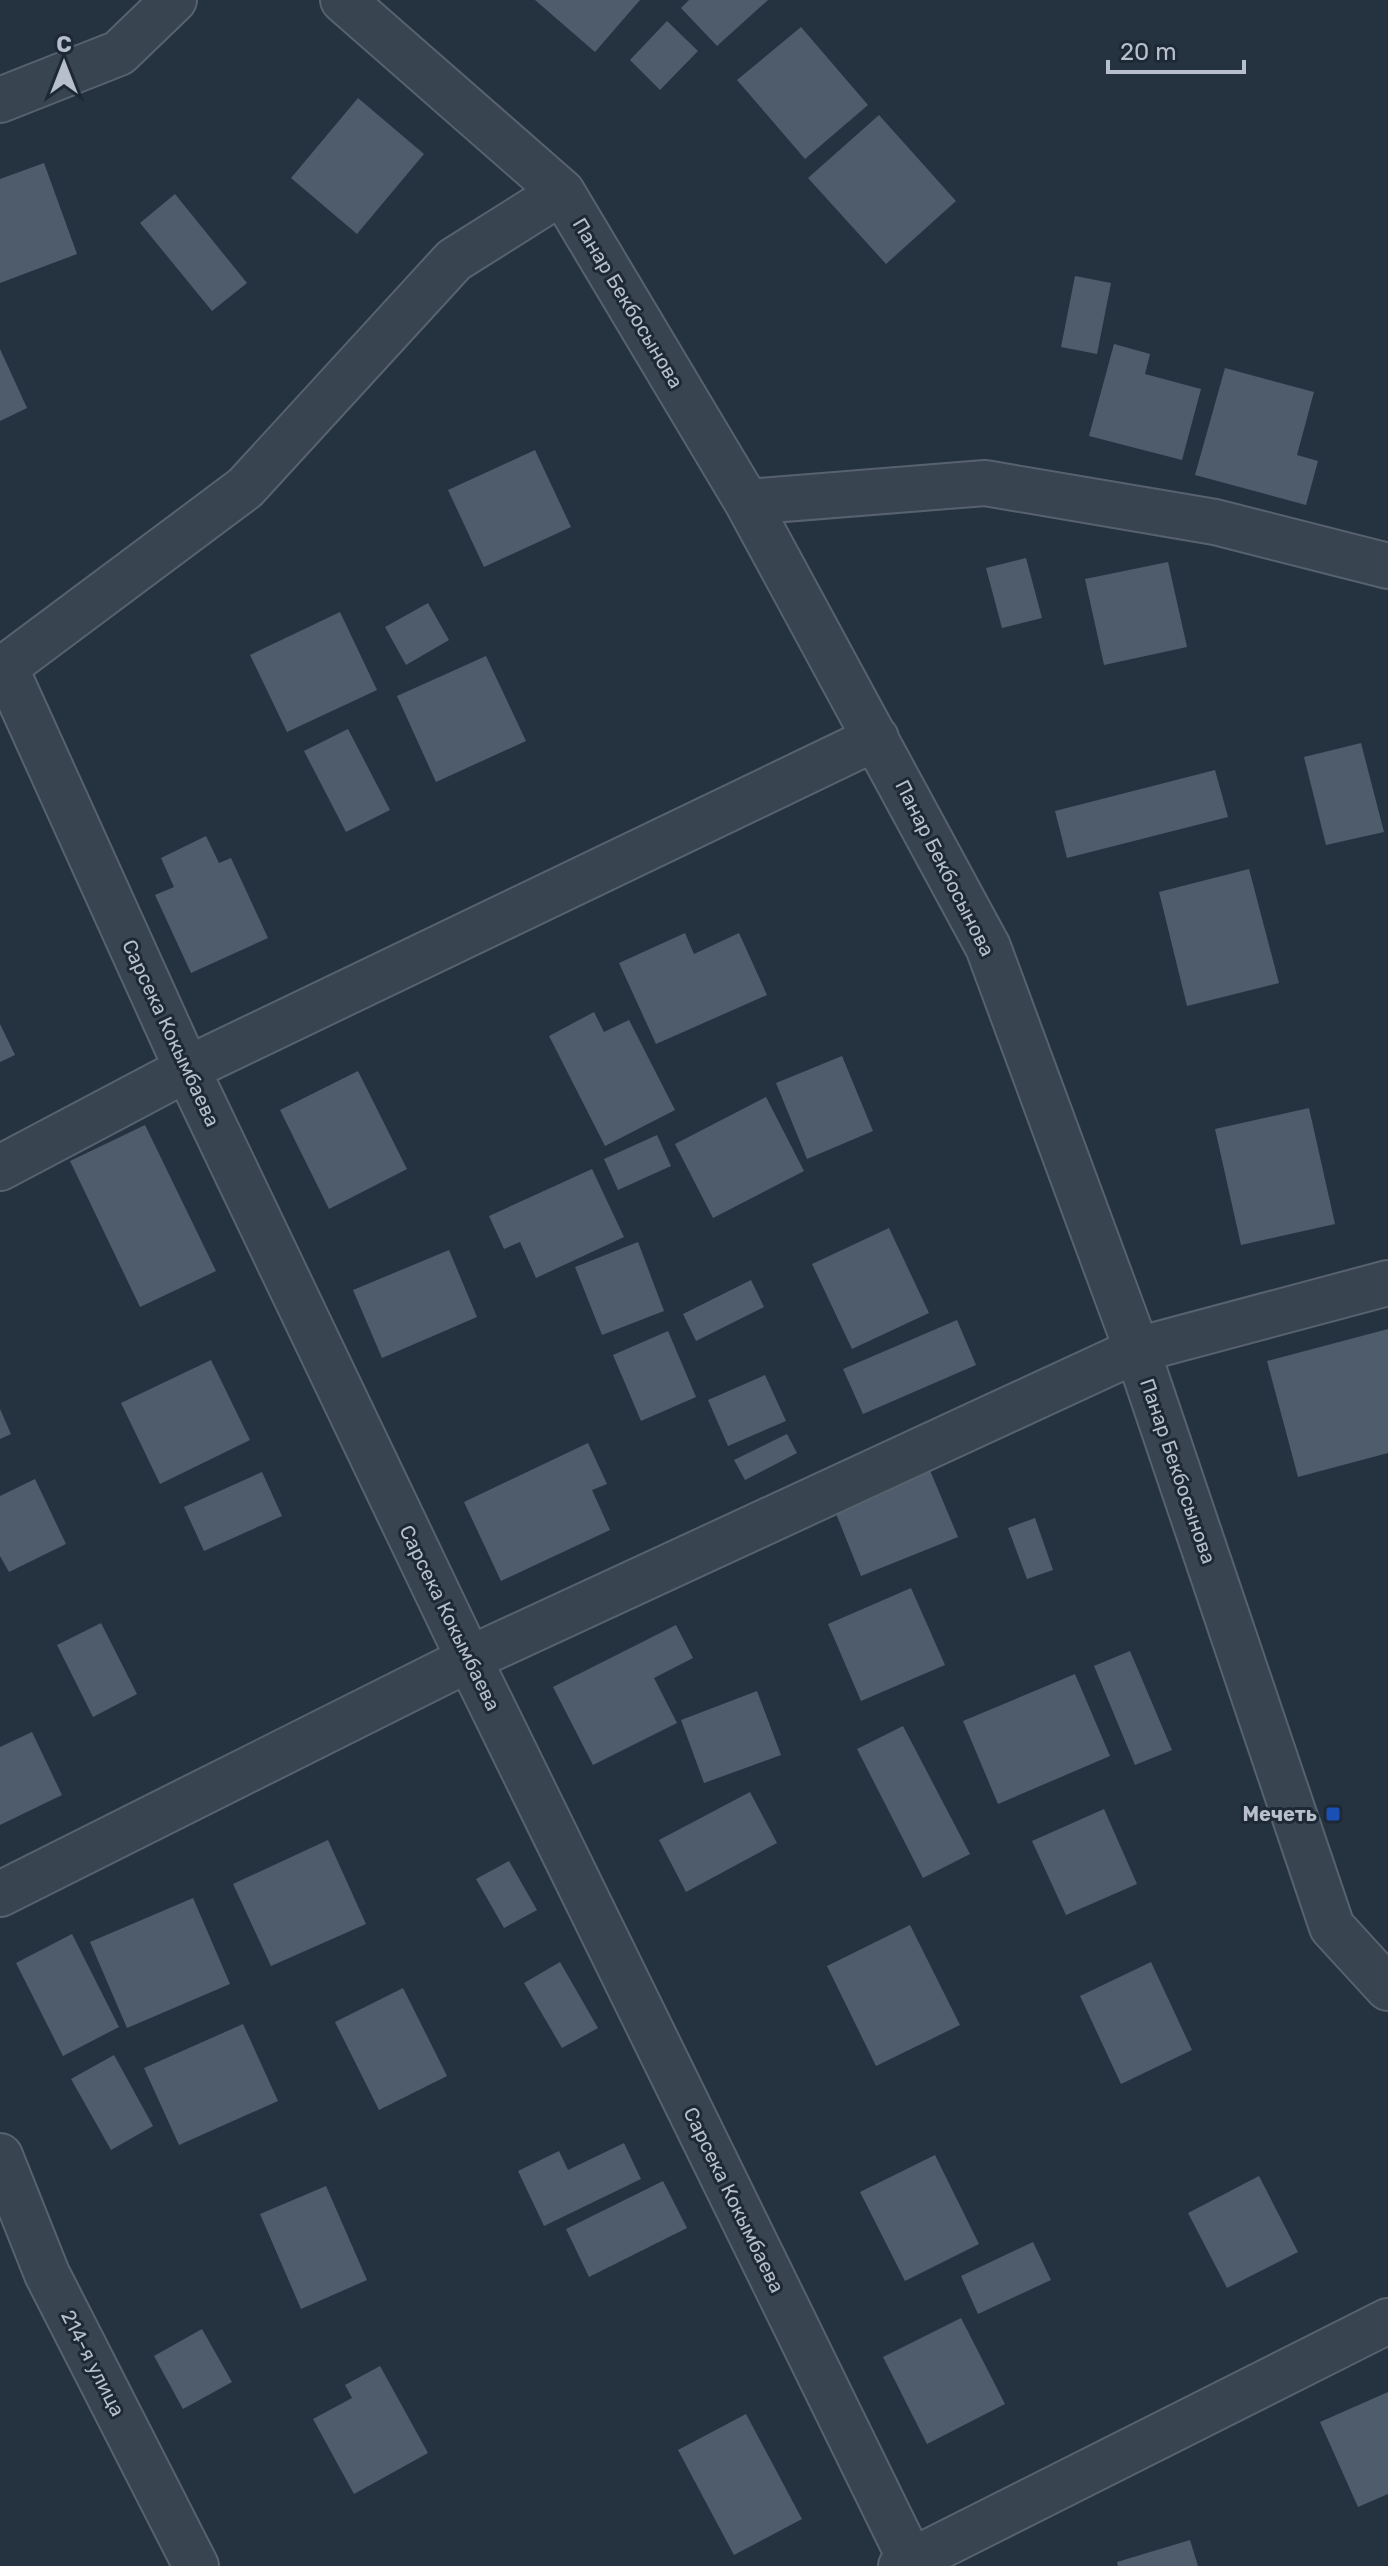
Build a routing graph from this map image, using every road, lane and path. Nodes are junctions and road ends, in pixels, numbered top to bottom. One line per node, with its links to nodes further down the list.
1 (174, 0): 3 (street)
2 (343, 0): 4 (street, Панар Бекбосынова)
3 (0, 100)
4 (562, 192): 5 (street, Панар Бекбосынова); 7 (street)
5 (747, 502): 6 (street); 8 (street, Панар Бекбосынова)
6 (1388, 566)
7 (2, 669): 9 (street, Сарсека Кокымбаева)
8 (876, 738): 9 (street); 12 (street, Панар Бекбосынова)
9 (187, 1069): 10 (street); 13 (street, Сарсека Кокымбаева)
10 (0, 1168)
11 (1388, 1283): 12 (street)
12 (1137, 1350): 13 (street); 15 (street, Панар Бекбосынова)
13 (469, 1659): 14 (street); 18 (street, Сарсека Кокымбаева)
14 (0, 1894)
15 (1388, 1988)
16 (0, 2156): 19 (street, 214-я улица)
17 (1388, 2321): 18 (street)
18 (906, 2564)
19 (196, 2566)

